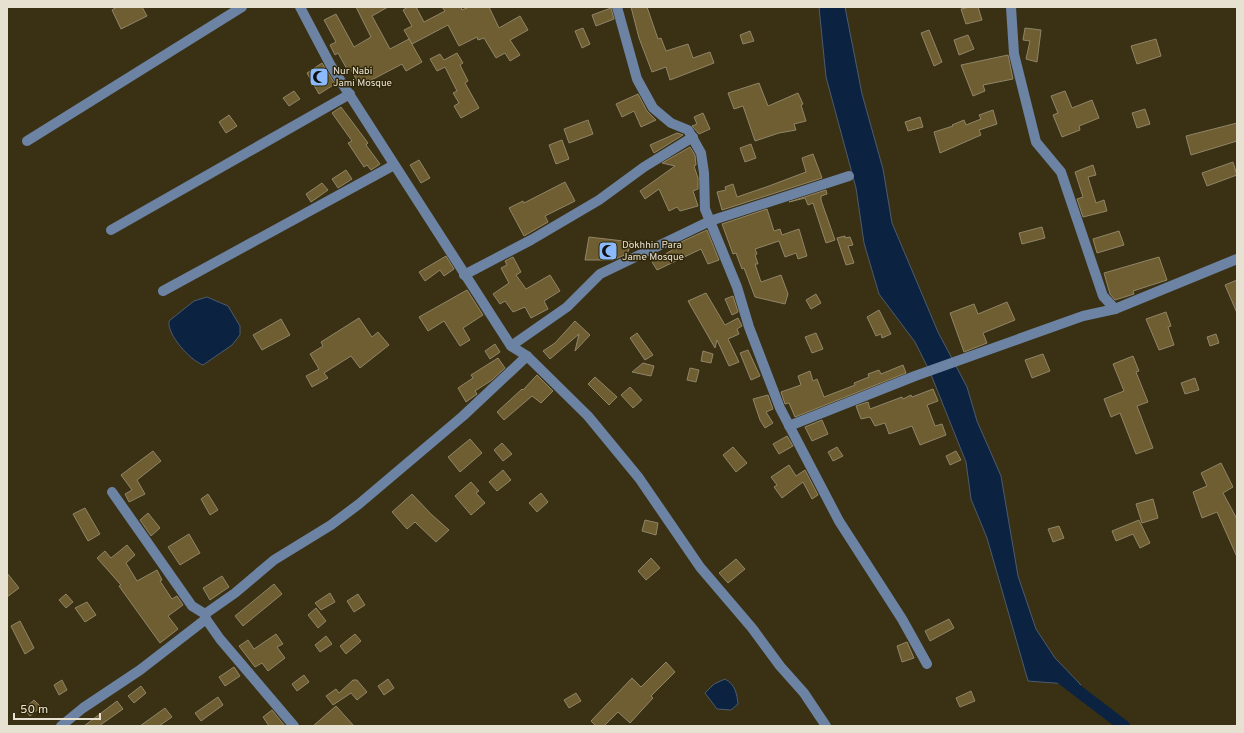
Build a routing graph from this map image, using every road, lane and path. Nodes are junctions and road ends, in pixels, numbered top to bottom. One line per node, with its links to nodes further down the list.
1 (242, 7): 7 (street)
2 (300, 7): 5 (street)
3 (617, 7): 6 (street)
4 (1011, 7): 15 (street)
5 (350, 94): 8 (street); 11 (street)
6 (693, 137): 10 (street); 13 (street)
7 (27, 141)
8 (394, 165): 13 (street); 14 (street)
9 (849, 176): 10 (street)
10 (710, 221): 16 (street); 18 (street)
11 (111, 230)
12 (1237, 259): 15 (street)
13 (464, 276): 16 (street)
14 (163, 291)
15 (1115, 309): 18 (street)
16 (511, 346): 17 (street)
17 (527, 356): 20 (street); 24 (street)
18 (789, 426): 21 (street)
19 (112, 492): 20 (street)
20 (205, 617): 22 (street); 23 (street)
21 (927, 664)
22 (61, 726)
23 (294, 726)
24 (826, 726)

